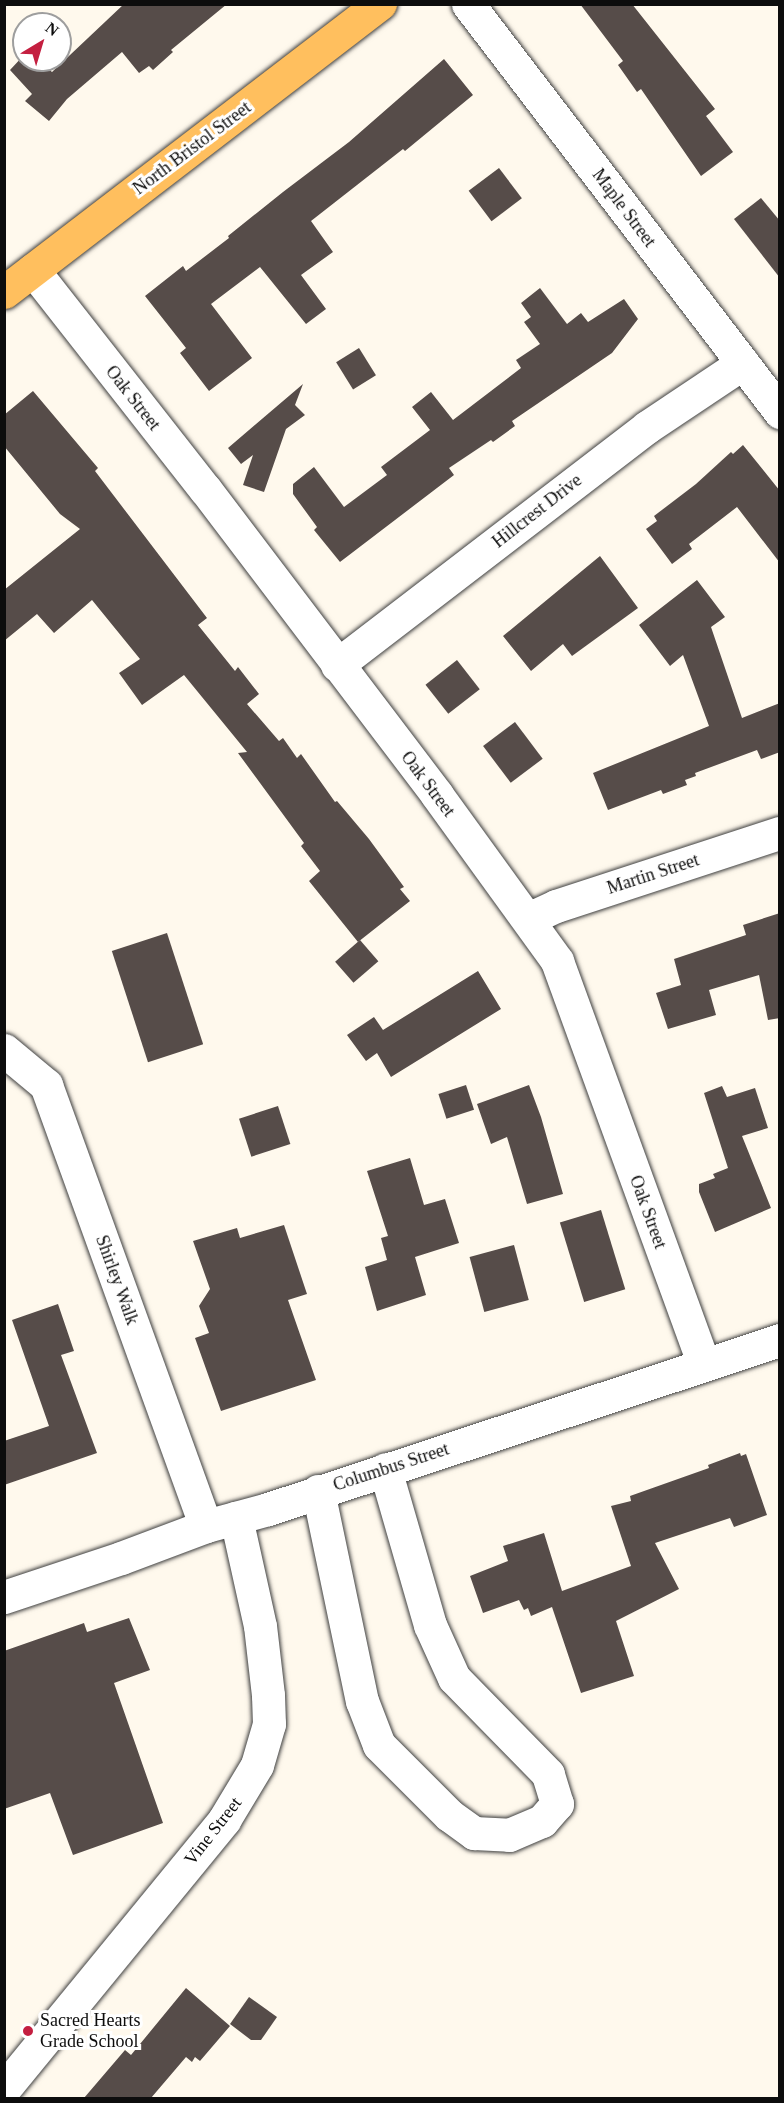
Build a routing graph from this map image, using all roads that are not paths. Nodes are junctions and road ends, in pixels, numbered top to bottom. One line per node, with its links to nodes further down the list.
1 (380, 4): 3 (main road, North Bristol Street)
2 (468, 4): 5 (street, Maple Street)
3 (33, 270): 4 (main road, North Bristol Street); 7 (street, Oak Street)
4 (4, 291)
5 (742, 363): 6 (street, Maple Street); 7 (street, Hillcrest Drive)
6 (780, 412)
7 (337, 665): 9 (street, Oak Street)
8 (780, 833): 9 (street, Martin Street)
9 (528, 919): 12 (street, Oak Street)
10 (4, 1050): 15 (street, Shirley Walk)
11 (780, 1340): 12 (street, Columbus Street)
12 (704, 1364): 13 (street, Columbus Street)
13 (385, 1469): 14 (street, Columbus Street); 14 (street)
14 (318, 1491): 15 (street, Columbus Street)
15 (221, 1522): 16 (street, Columbus Street); 17 (street, Vine Street)
16 (4, 1597)
17 (4, 2089)

